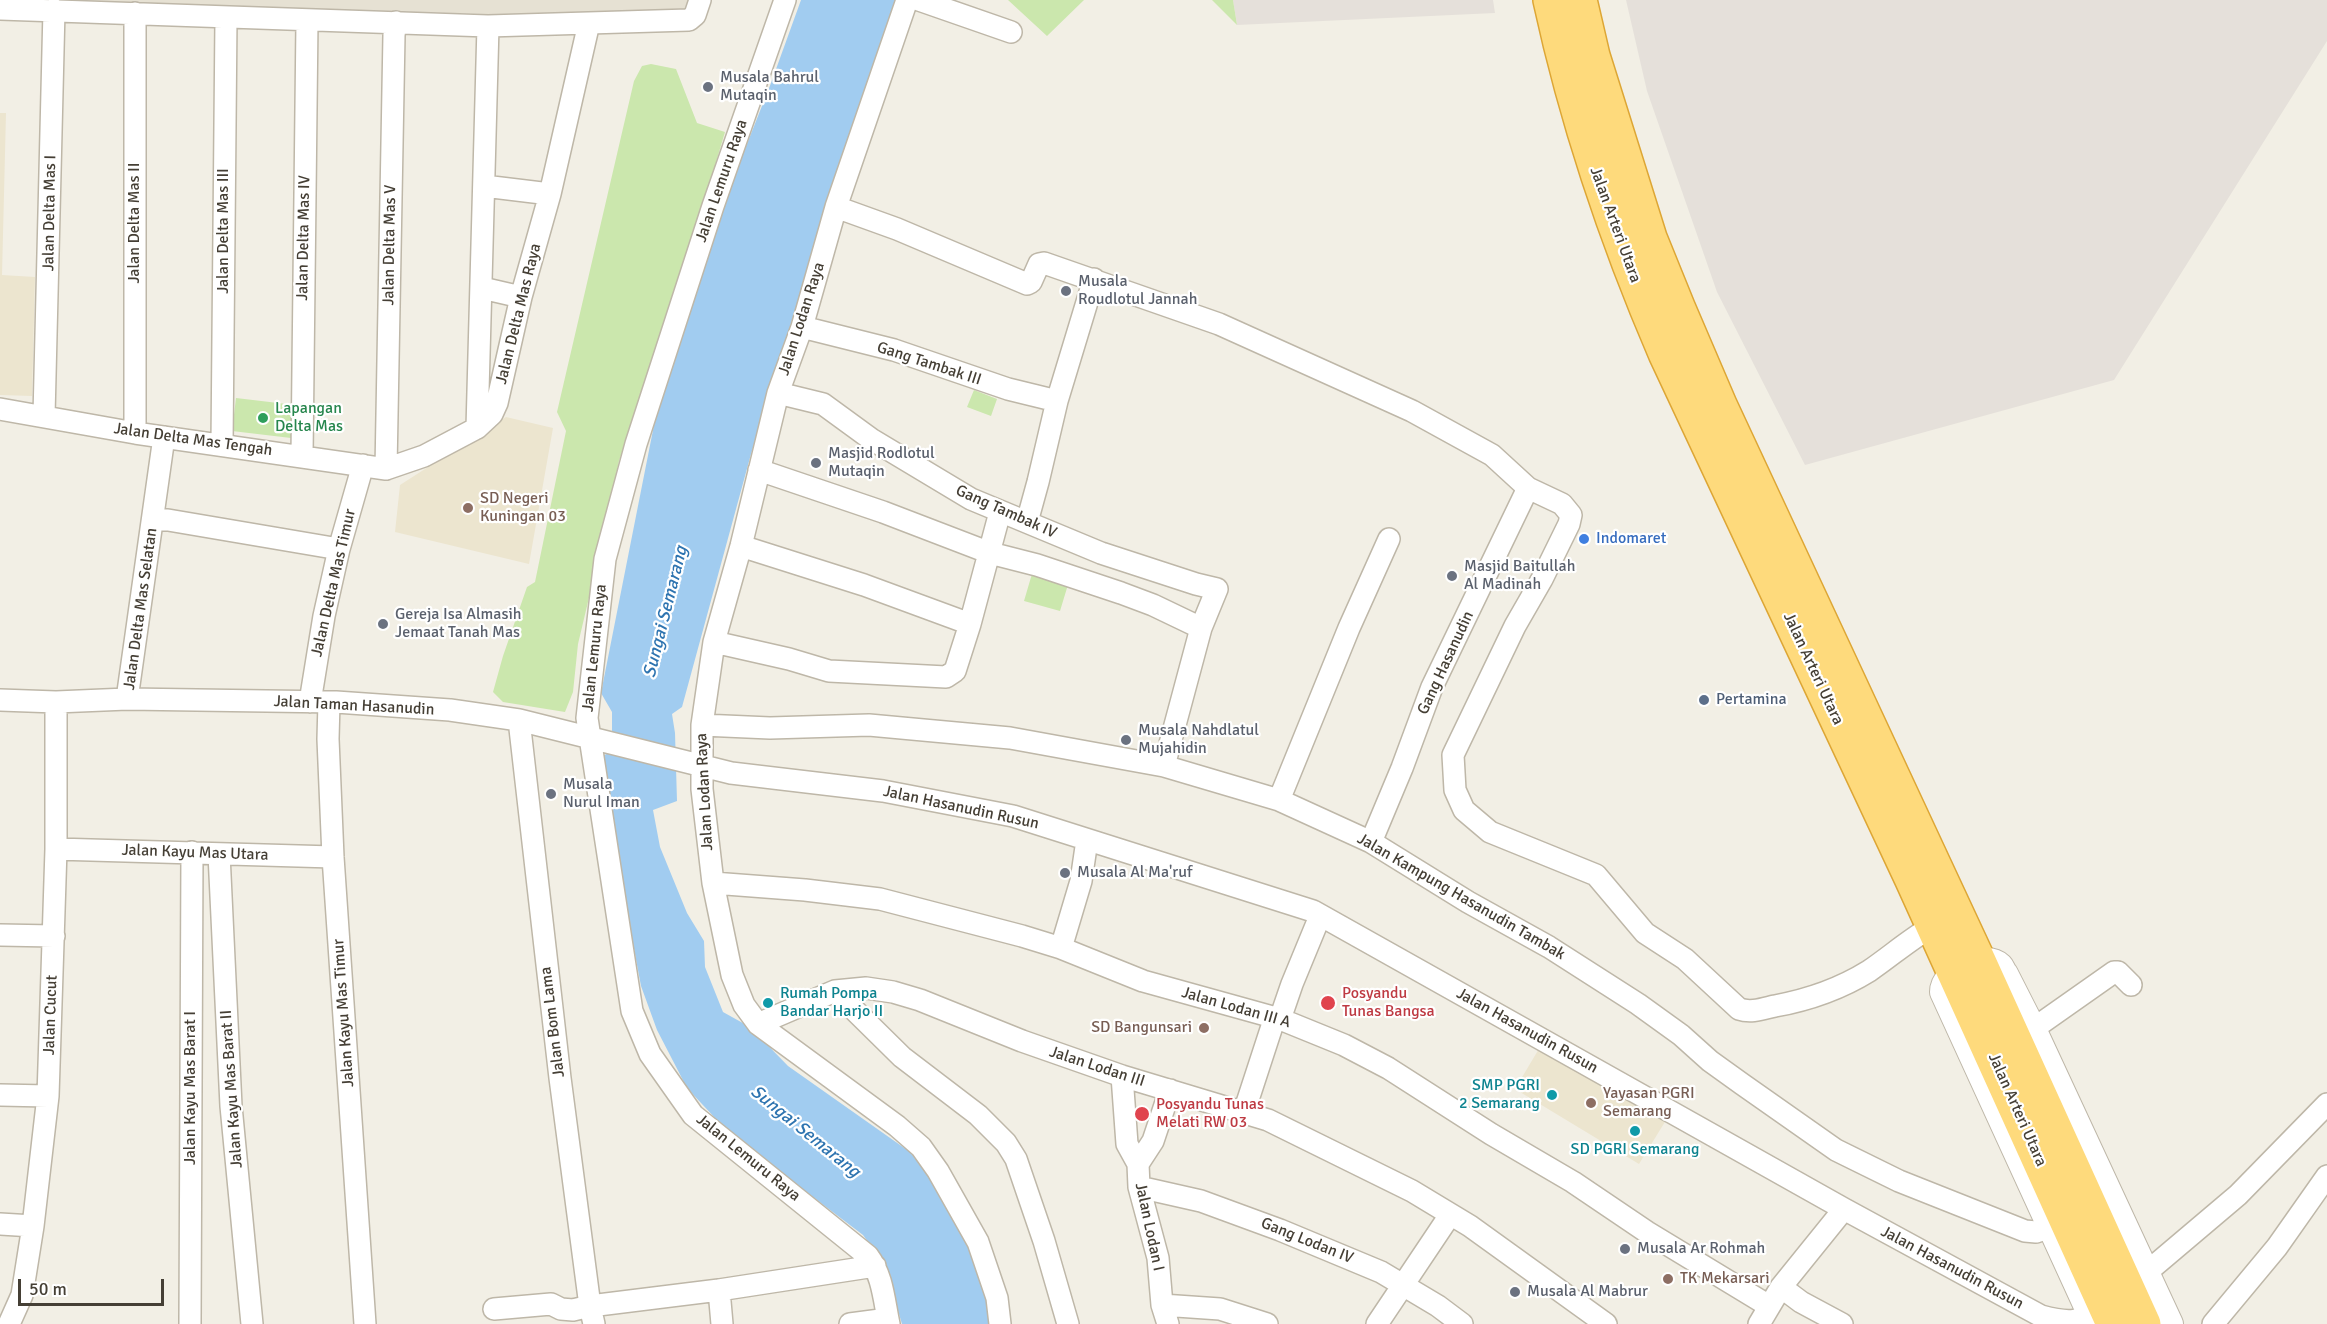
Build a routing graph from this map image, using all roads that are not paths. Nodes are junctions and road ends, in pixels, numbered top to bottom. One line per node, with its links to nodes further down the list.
1 (700, 0): 13 (street)
2 (785, 0): 52 (street, Jalan Lemuru Raya)
3 (907, 0): 18 (street, Jalan Lodan Raya)
4 (919, 0): 15 (street)
5 (1550, 0): 64 (highway, Jalan Arteri Utara)
6 (1580, 0): 68 (highway, Jalan Arteri Utara)
7 (0, 9): 8 (street)
8 (54, 10): 9 (street); 26 (street, Jalan Delta Mas I)
9 (135, 13): 10 (street); 28 (street, Jalan Delta Mas II)
10 (226, 18): 11 (street); 30 (street, Jalan Delta Mas III)
11 (307, 21): 12 (street); 31 (street, Jalan Delta Mas IV)
12 (396, 22): 14 (street); 33 (street, Jalan Delta Mas V)
13 (589, 23): 14 (street); 17 (street, Jalan Delta Mas Raya)
14 (488, 26): 16 (street, Jalan Delta Mas Raya)
15 (1011, 32)
16 (484, 186): 17 (street); 20 (street, Jalan Delta Mas Raya)
17 (550, 194): 21 (street, Jalan Delta Mas Raya)
18 (836, 207): 19 (street); 22 (street, Jalan Lodan Raya)
19 (1094, 279): 24 (street); 35 (street)
20 (482, 288): 21 (street); 27 (street, Jalan Delta Mas Raya)
21 (521, 297): 27 (street, Jalan Delta Mas Raya)
22 (802, 327): 23 (street, Jalan Lodan Raya); 24 (street, Gang Tambak III)
23 (778, 393): 34 (street, Jalan Lodan Raya); 36 (street, Gang Tambak IV)
24 (1057, 401): 38 (street)
25 (0, 409): 26 (street, Jalan Delta Mas Tengah)
26 (44, 416): 28 (street, Jalan Delta Mas Tengah)
27 (477, 428): 33 (street, Jalan Delta Mas Raya)
28 (135, 433): 29 (street, Jalan Delta Mas Tengah)
29 (165, 437): 30 (street, Jalan Delta Mas Tengah); 37 (street, Jalan Delta Mas Selatan)
30 (222, 444): 31 (street, Jalan Delta Mas Tengah)
31 (302, 456): 32 (street, Jalan Delta Mas Tengah)
32 (363, 465): 33 (street, Jalan Delta Mas Tengah); 41 (street, Jalan Delta Mas Timur)
33 (386, 469)
34 (759, 470): 40 (street, Jalan Lodan Raya); 42 (street)
35 (1528, 488): 57 (street, Gang Hasanudin); 64 (street)
36 (1000, 512): 38 (street, Gang Tambak IV); 42 (street)
37 (154, 520): 41 (street, Jalan Delta Mas Selatan); 46 (street, Jalan Delta Mas Selatan)
38 (1026, 522): 44 (street, Gang Tambak IV)
39 (1389, 539): 55 (street)
40 (741, 546): 43 (street); 45 (street, Jalan Lodan Raya)
41 (339, 549): 49 (street, Jalan Delta Mas Timur)
42 (990, 554): 43 (street); 44 (street)
43 (970, 624): 45 (street)
44 (1202, 628): 54 (street)
45 (714, 642): 51 (street, Jalan Lodan Raya)
46 (128, 699): 48 (street, Jalan Taman Hasanudin); 49 (street, Jalan Taman Hasanudin)
47 (0, 700): 48 (street, Jalan Taman Hasanudin)
48 (56, 702): 58 (street, Jalan Cucut)
49 (320, 702): 50 (street, Jalan Taman Hasanudin); 61 (street, Jalan Kayu Mas Timur)
50 (519, 720): 52 (street, Jalan Taman Hasanudin); 94 (street, Jalan Bom Lama)
51 (702, 725): 53 (street, Jalan Lodan Raya); 54 (street, Jalan Kampung Hasanudin Tambak)
52 (593, 740): 53 (street, Jalan Taman Hasanudin); 88 (street, Jalan Lemuru Raya)
53 (695, 765): 56 (street, Jalan Hasanudin Rusun); 62 (street, Jalan Lodan Raya)
54 (1164, 766): 55 (street, Jalan Kampung Hasanudin Tambak)
55 (1279, 800): 57 (street, Jalan Kampung Hasanudin Tambak)
56 (1088, 840): 63 (street, Jalan Hasanudin Rusun); 67 (street)
57 (1371, 842): 87 (street, Jalan Kampung Hasanudin Tambak)
58 (56, 849): 59 (street, Jalan Kayu Mas Utara); 66 (street, Jalan Cucut)
59 (192, 852): 60 (street, Jalan Kayu Mas Utara); 99 (street, Jalan Kayu Mas Barat I)
60 (219, 854): 61 (street, Jalan Kayu Mas Utara); 100 (street, Jalan Kayu Mas Barat II)
61 (333, 857): 101 (street, Jalan Kayu Mas Timur)
62 (713, 884): 67 (street, Jalan Lodan III A); 72 (street, Jalan Lodan Raya)
63 (1320, 916): 71 (street); 83 (street, Jalan Hasanudin Rusun)
64 (1933, 926): 68 (highway, Jalan Arteri Utara)
65 (0, 935): 66 (street)
66 (54, 936): 77 (street, Jalan Cucut)
67 (1061, 948): 71 (street, Jalan Lodan III A)
68 (1966, 967): 73 (street); 87 (street); 93 (highway, Jalan Arteri Utara)
69 (2131, 985): 73 (street)
70 (835, 992): 72 (street, Jalan Lodan III); 74 (street, Jalan Lodan III); 105 (street)
71 (1277, 1018): 79 (street); 96 (street, Jalan Lodan III A)
72 (758, 1024): 104 (street, Jalan Lodan Raya)
73 (2033, 1029): 93 (street)
74 (1122, 1076): 75 (street, Jalan Lodan III); 80 (street, Jalan Lodan I)
75 (1170, 1090): 79 (street, Jalan Lodan III); 80 (street, Jalan Lodan I)
76 (0, 1095): 77 (street)
77 (48, 1096): 86 (street, Jalan Cucut)
78 (2327, 1104): 93 (street)
79 (1244, 1112): 84 (street, Jalan Lodan III)
80 (1138, 1164): 82 (street, Jalan Lodan I)
81 (2327, 1176): 113 (street)
82 (1138, 1187): 89 (street, Gang Lodan IV); 95 (street, Jalan Lodan I)
83 (1844, 1209): 90 (street); 93 (street, Jalan Hasanudin Rusun)
84 (1450, 1215): 89 (street); 109 (street, Jalan Lodan III)
85 (0, 1224): 86 (street)
86 (33, 1226): 98 (street, Jalan Cucut)
87 (2050, 1227): 93 (street)
88 (875, 1266): 91 (street); 97 (street)
89 (1403, 1284): 107 (street); 108 (street, Gang Lodan IV)
90 (1781, 1287): 96 (street); 110 (street)
91 (719, 1290): 94 (street); 102 (street)
92 (494, 1309): 94 (street)
93 (2104, 1309): 111 (highway, Jalan Arteri Utara); 112 (street)
94 (592, 1315)
95 (1165, 1315): 106 (street)
96 (1764, 1315)
97 (889, 1322): 103 (street)
98 (9, 1324)
99 (190, 1324)
100 (252, 1324)
101 (365, 1324)
102 (722, 1324)
103 (850, 1324)
104 (999, 1324)
105 (1068, 1324)
106 (1267, 1324)
107 (1377, 1324)
108 (1462, 1324)
109 (1606, 1324)
110 (1842, 1324)
111 (2144, 1324)
112 (2170, 1324)
113 (2213, 1324)

